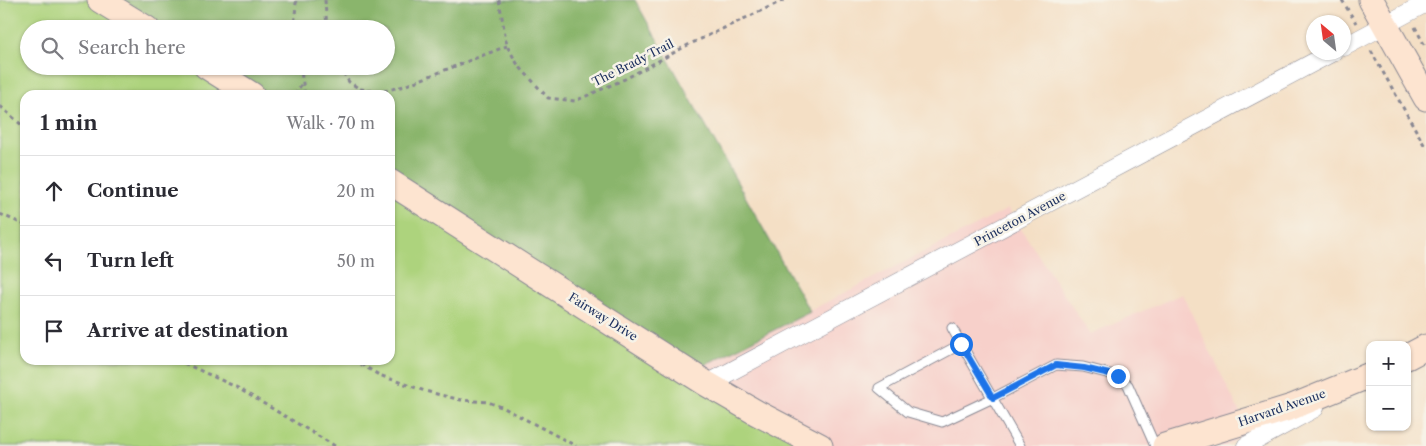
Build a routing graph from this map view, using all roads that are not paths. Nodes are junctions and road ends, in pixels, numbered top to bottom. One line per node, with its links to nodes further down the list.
1 (100, 0): 4 (street)
2 (1371, 0): 5 (street)
3 (1426, 3): 5 (street)
4 (132, 20)
5 (1385, 25): 6 (street); 10 (street)
6 (1351, 43)
7 (1317, 60): 18 (street, Princeton Avenue)
8 (220, 75): 9 (street)
9 (244, 90)
10 (1426, 98)
11 (395, 185): 18 (street, Fairway Drive)
12 (952, 328): 13 (lane)
13 (961, 344): 19 (lane); 19 (lane)
14 (1426, 347): 15 (street)
15 (1411, 355)
16 (1366, 379): 23 (street, Harvard Avenue)
17 (1366, 379): 24 (street, Harvard Avenue)
18 (708, 384): 20 (street, Fairway Drive)
19 (993, 398): 21 (lane); 22 (lane)
20 (820, 446)
21 (1020, 446)
22 (1155, 446)
23 (1165, 446)
24 (1246, 446)

